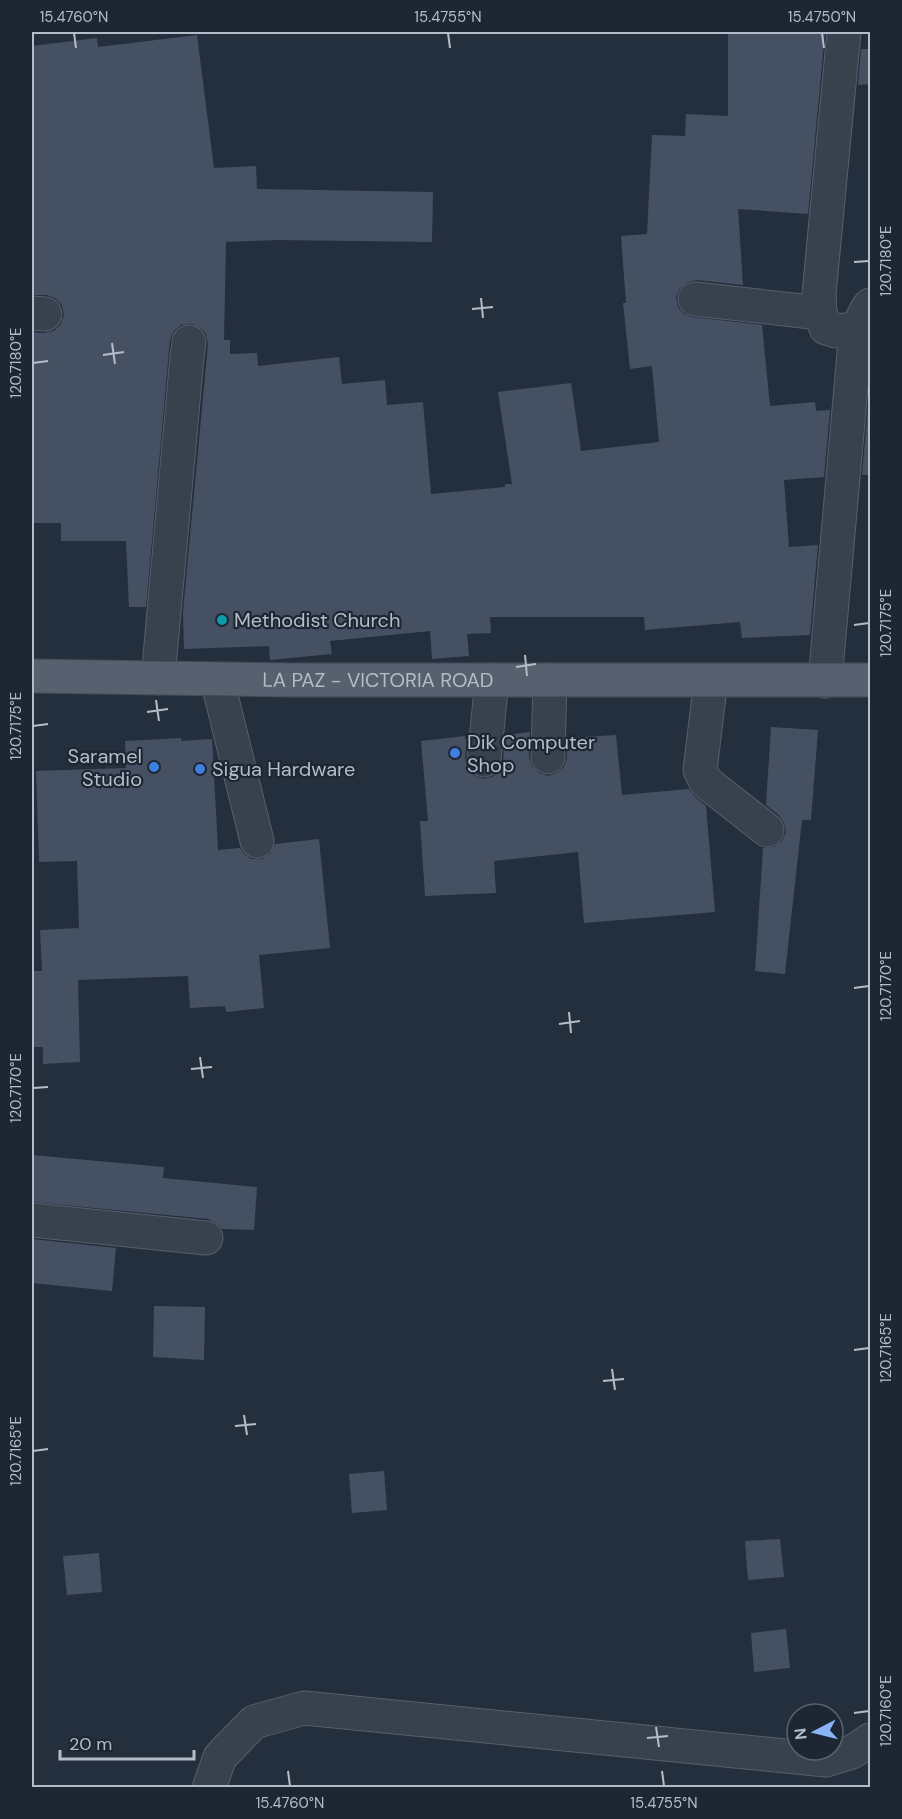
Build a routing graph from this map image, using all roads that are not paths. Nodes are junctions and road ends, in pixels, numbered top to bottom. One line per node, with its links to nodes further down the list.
1 (844, 32): 3 (street)
2 (695, 299): 3 (street)
3 (820, 313): 4 (street)
4 (864, 317): 13 (street)
5 (189, 342): 7 (street)
6 (32, 676): 7 (main road, LA PAZ - VICTORIA ROAD)
7 (158, 678): 8 (main road, LA PAZ - VICTORIA ROAD)
8 (217, 679): 9 (main road, LA PAZ - VICTORIA ROAD); 17 (street)
9 (492, 680): 12 (main road, LA PAZ - VICTORIA ROAD); 15 (street)
10 (711, 680): 12 (main road, LA PAZ - VICTORIA ROAD); 13 (main road, LA PAZ - VICTORIA ROAD); 16 (street)
11 (870, 680): 13 (main road, LA PAZ - VICTORIA ROAD)
12 (550, 681): 14 (street)
13 (825, 681)
14 (548, 757)
15 (484, 760)
16 (767, 830)
17 (257, 841)
18 (32, 1220): 19 (street)
19 (206, 1238)
20 (870, 1740): 21 (street)
21 (209, 1788)

